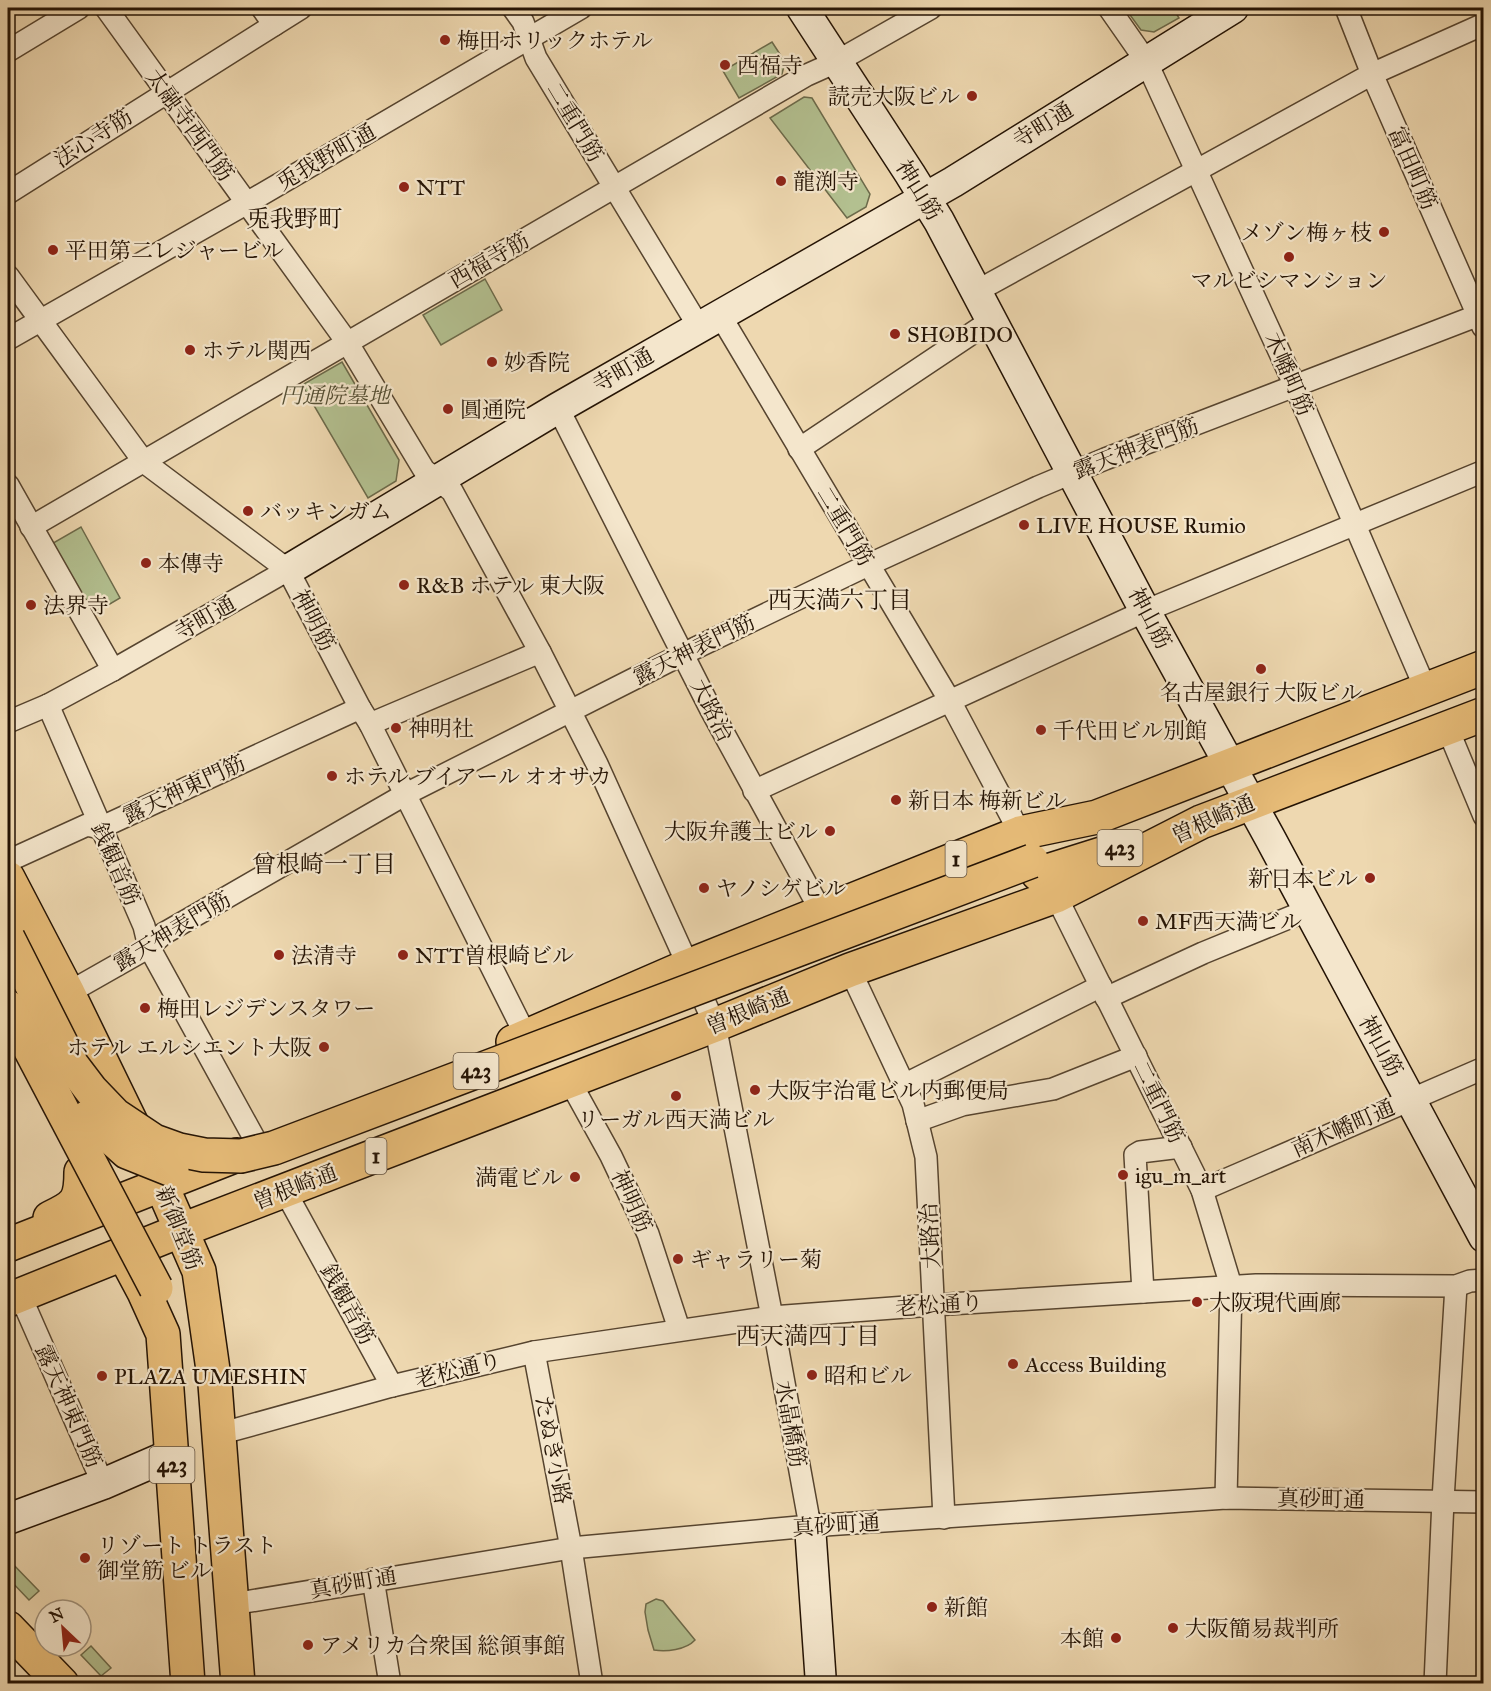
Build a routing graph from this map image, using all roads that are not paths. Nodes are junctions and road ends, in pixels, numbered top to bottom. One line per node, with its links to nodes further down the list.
1 (79, 8): 14 (street)
2 (106, 8): 18 (street, 太融寺西門筋)
3 (301, 8): 11 (street, 法心寺筋)
4 (513, 8): 13 (street, 二重門筋)
5 (581, 8): 13 (street, 兎我野町通)
6 (802, 8): 16 (street, 神山筋)
7 (931, 8): 16 (street, 西福寺筋)
8 (1109, 8): 15 (street, 木幡町筋)
9 (1233, 8): 15 (street, 寺町通)
10 (1346, 8): 17 (street, 富田町筋)
11 (268, 16): 18 (street, 法心寺筋)
12 (1484, 24): 17 (street)
13 (529, 38): 20 (street, 二重門筋); 23 (street, 兎我野町通)
14 (8, 51)
15 (1146, 61): 19 (street, 木幡町筋); 22 (street, 寺町通)
16 (836, 62): 20 (street, 西福寺筋); 22 (street, 神山筋)
17 (1372, 74): 19 (street); 26 (street, 富田町筋)
18 (166, 92): 21 (street, 法心寺筋); 23 (street, 太融寺西門筋)
19 (1196, 170): 25 (street); 32 (street, 木幡町筋)
20 (614, 187): 29 (street, 二重門筋); 31 (street, 西福寺筋)
21 (8, 193)
22 (925, 198): 25 (street, 神山筋); 29 (street, 寺町通)
23 (247, 203): 28 (street, 兎我野町通); 31 (street, 太融寺西門筋)
24 (8, 276): 28 (street, 神明筋)
25 (976, 291): 27 (street, 神山筋)
26 (1482, 319): 32 (street, 露天神表門筋)
27 (992, 320): 34 (street); 37 (street, 神山筋)
28 (42, 321): 30 (street, 兎我野町通); 35 (street, 神明筋)
29 (710, 321): 33 (street, 寺町通); 34 (street, 二重門筋)
30 (8, 339)
31 (347, 342): 35 (street, 西福寺筋); 38 (street, 太融寺西門筋)
32 (1295, 386): 37 (street, 露天神表門筋); 40 (street, 木幡町筋)
33 (558, 408): 38 (street, 寺町通); 46 (street, 大路治)
34 (799, 448): 42 (street, 二重門筋)
35 (144, 462): 41 (street, 西福寺筋); 43 (street, 神明筋)
36 (1484, 471): 40 (street)
37 (1073, 472): 42 (street, 露天神表門筋); 44 (street, 神山筋)
38 (436, 480): 43 (street, 寺町通); 45 (street, 太融寺西門筋)
39 (8, 485): 41 (street)
40 (1355, 523): 44 (street); 49 (street, 木幡町筋)
41 (31, 527): 48 (street)
42 (868, 565): 46 (street, 露天神表門筋); 50 (street, 二重門筋)
43 (288, 570): 48 (street, 寺町通); 54 (street, 神明筋)
44 (1145, 611): 50 (street); 57 (street, 神山筋)
45 (540, 652): 52 (street, 太融寺西門筋); 54 (street, 露天神東門筋)
46 (683, 654): 52 (street, 露天神表門筋); 58 (street, 大路治)
47 (1484, 667): 49 (highway, 曽根崎通)
48 (113, 670): 51 (street, 寺町通)
49 (1426, 690): 57 (highway, 曽根崎通)
50 (950, 701): 58 (street); 64 (street, 二重門筋)
51 (48, 705): 55 (street, 寺町通); 62 (street, 銭観音筋)
52 (571, 711): 59 (street, 露天神表門筋); 70 (street, 水晶橋筋)
53 (1484, 714): 56 (highway, 曽根崎通)
54 (365, 716): 59 (street, 神明筋); 62 (street, 露天神東門筋)
55 (8, 722)
56 (1446, 727): 60 (highway, 曽根崎通); 61 (street)
57 (1229, 765): 60 (street, 神山筋); 64 (highway, 曽根崎通 / 423)
58 (754, 791): 67 (street, 大路治)
59 (406, 794): 69 (street, 露天神表門筋); 77 (street, 神明筋)
60 (1251, 802): 64 (highway, 曽根崎通 / 423); 66 (street, 神山筋)
61 (1484, 816)
62 (100, 828): 63 (street, 露天神東門筋); 69 (street, 銭観音筋)
63 (8, 861)
64 (1036, 866): 67 (highway, 1); 68 (highway, 423, bridge); 71 (highway, 曽根崎通 / 1); 72 (highway, 423, bridge); 73 (street, 二重門筋)
65 (8, 878): 74 (highway, 新御堂筋 / 423)
66 (1308, 910): 73 (street); 82 (street, 神山筋)
67 (822, 913): 70 (highway, 1)
68 (8, 938)
69 (149, 948): 74 (street, 露天神表門筋); 84 (street, 銭観音筋)
70 (688, 966): 75 (street, 水晶橋筋); 77 (highway, 1)
71 (850, 970): 75 (highway, 曽根崎通 / 1); 81 (street, 大路治)
72 (8, 978)
73 (1104, 992): 78 (street, 二重門筋); 81 (street)
74 (68, 993): 87 (highway, 新御堂筋 / 423)
75 (715, 1025): 80 (highway, 曽根崎通 / 1); 102 (street, 水晶橋筋)
76 (8, 1028): 86 (highway, 423); 117 (highway, 423, bridge)
77 (526, 1036): 84 (highway, 1)
78 (1136, 1056): 83 (street); 85 (street, 二重門筋)
79 (1484, 1068): 82 (street, 南木幡町通)
80 (569, 1080): 89 (highway, 曽根崎通 / 1); 103 (street, 神明筋)
81 (904, 1085): 83 (street, 大路治)
82 (1410, 1098): 88 (street, 南木幡町通); 93 (street, 神山筋)
83 (917, 1121): 101 (street, 大路治)
84 (259, 1147): 87 (highway, 1)
85 (1181, 1147): 88 (street, 二重門筋); 99 (street)
86 (81, 1172): 90 (highway, 423); 92 (highway)
87 (162, 1184): 90 (highway, 1); 91 (highway, 新御堂筋 / 423)
88 (1202, 1190): 97 (street, 二重門筋)
89 (285, 1191): 91 (highway, 曽根崎通 / 1); 105 (street, 銭観音筋)
90 (100, 1208): 94 (highway, 1); 95 (highway, 423)
91 (182, 1230): 95 (highway, 曽根崎通 / 1); 106 (highway, 新御堂筋 / 423)
92 (8, 1238)
93 (1484, 1238)
94 (8, 1245)
95 (124, 1255): 100 (highway, 曽根崎通 / 1); 107 (highway, 423)
96 (1484, 1280): 98 (street, 老松通り)
97 (1231, 1286): 98 (street, 老松通り); 99 (street, 老松通り); 109 (street, 二重門筋)
98 (1456, 1287): 110 (street)
99 (1143, 1292): 101 (street, 老松通り)
100 (14, 1298): 108 (street, 露天神東門筋)
101 (933, 1305): 102 (street, 老松通り); 112 (street, 大路治)
102 (772, 1317): 103 (street, 老松通り); 114 (street, 水晶橋筋)
103 (679, 1329): 104 (street, 老松通り)
104 (534, 1352): 105 (street, 老松通り); 115 (street, たぬき小路)
105 (392, 1386): 106 (street, 老松通り)
106 (219, 1434): 117 (highway, 新御堂筋 / 423)
107 (172, 1454): 108 (street); 120 (highway, 423)
108 (103, 1484): 113 (street)
109 (1226, 1498): 110 (street, 真砂町通); 112 (street, 真砂町通)
110 (1443, 1500): 111 (street, 真砂町通); 126 (street)
111 (1484, 1502)
112 (944, 1518): 114 (street, 真砂町通)
113 (8, 1519)
114 (810, 1527): 115 (street, 真砂町通); 125 (street, 水晶橋筋)
115 (571, 1548): 116 (street, 真砂町通); 124 (street, たぬき小路)
116 (373, 1579): 117 (street, 真砂町通); 123 (street)
117 (219, 1604): 121 (highway, 423); 122 (highway, 新御堂筋 / 423)
118 (12, 1639): 119 (highway)
119 (62, 1683)
120 (188, 1683)
121 (210, 1683)
122 (238, 1683)
123 (390, 1683)
124 (592, 1683)
125 (821, 1683)
126 (1435, 1683)

